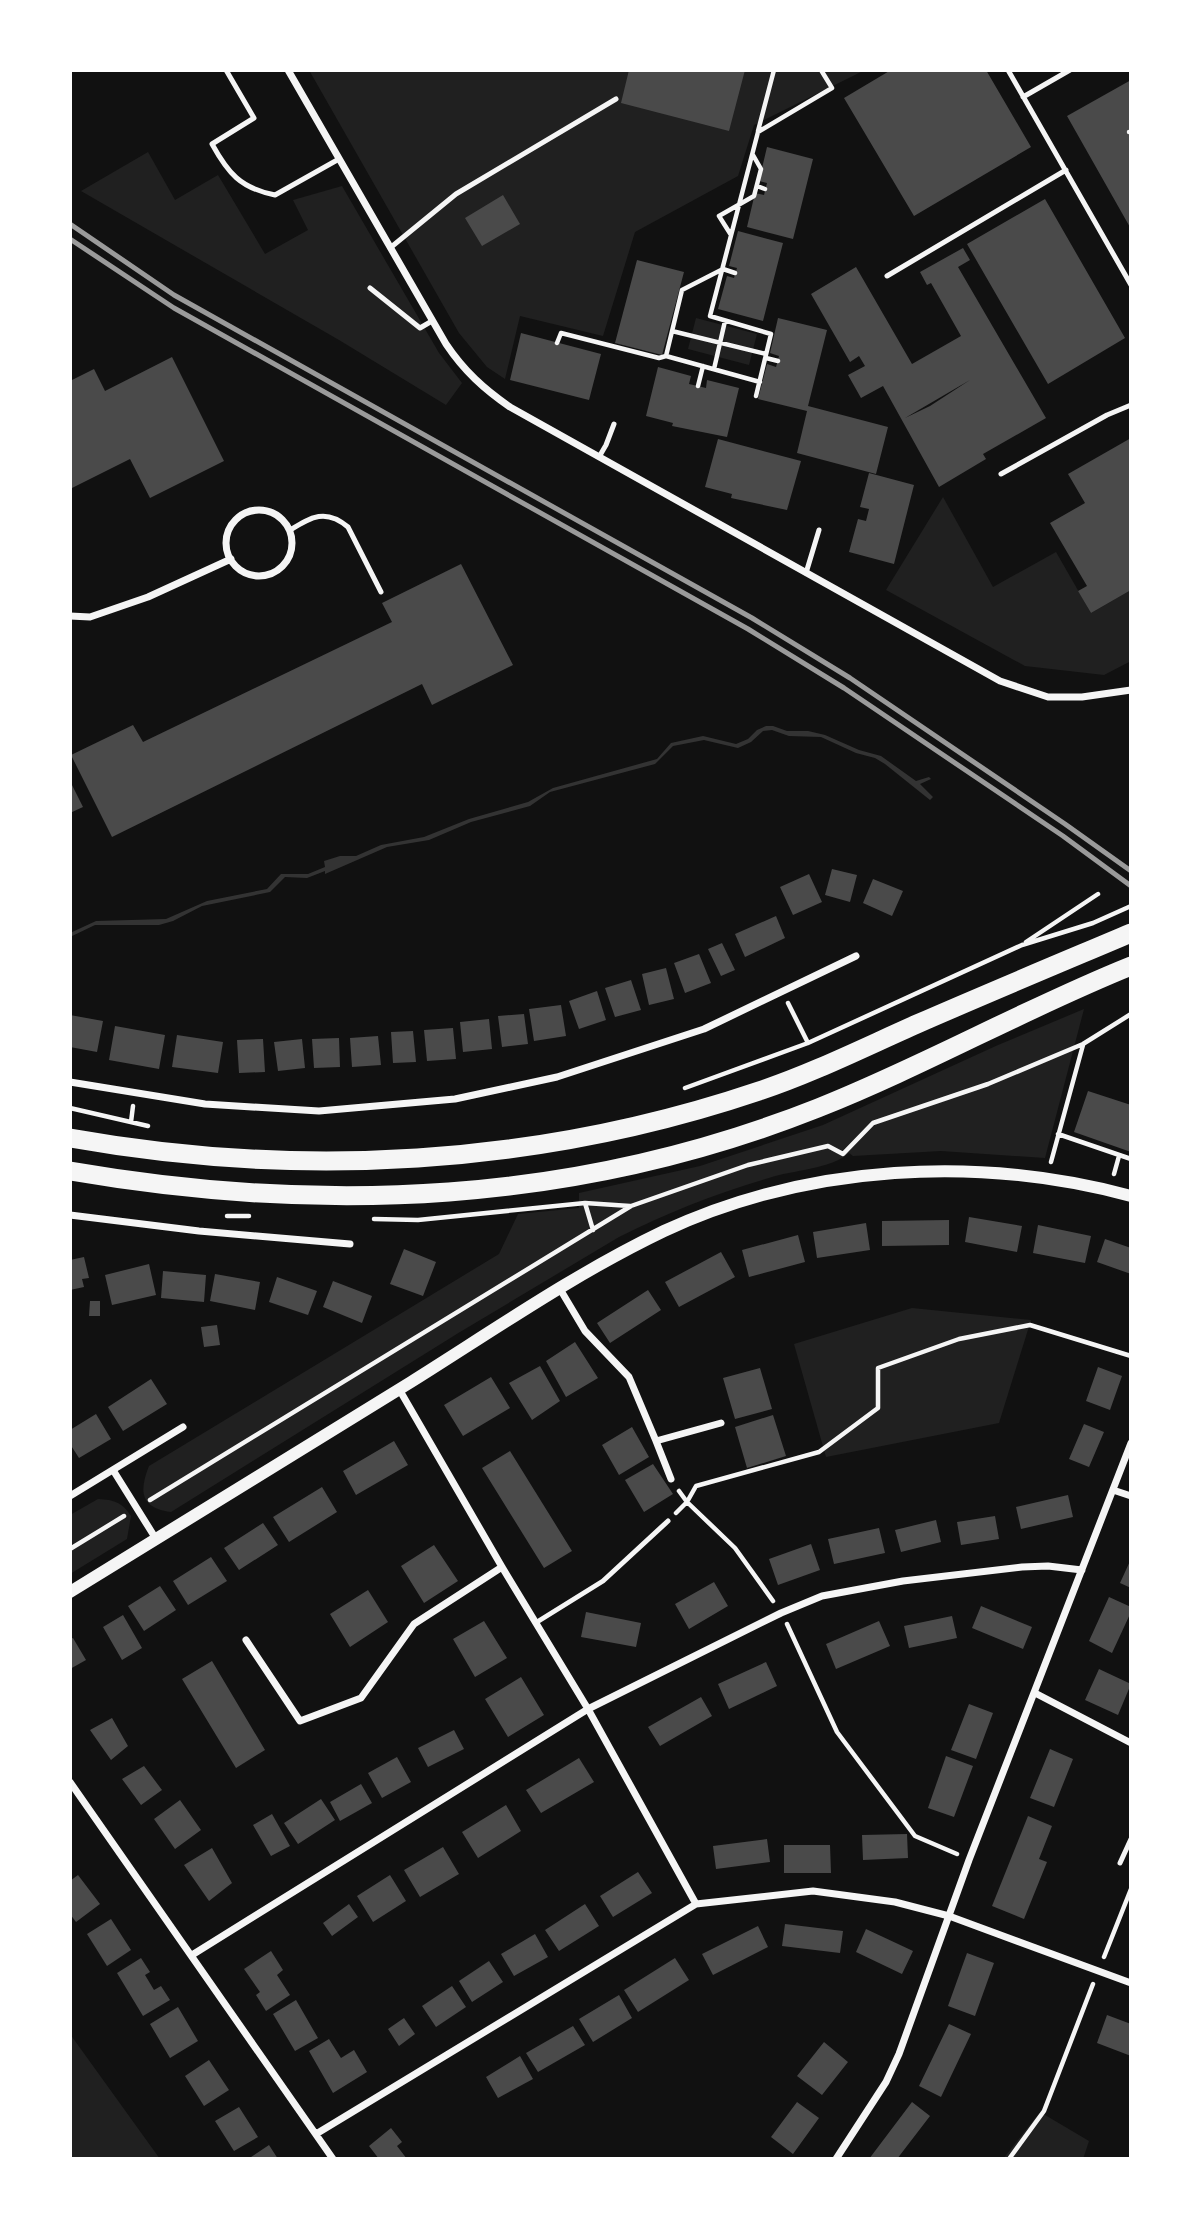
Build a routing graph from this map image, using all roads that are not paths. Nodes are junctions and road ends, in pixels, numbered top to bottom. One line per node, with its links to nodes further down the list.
1 (226, 70): 7 (lane)
2 (288, 70): 7 (street)
3 (1008, 70): 5 (lane)
4 (1070, 70): 5 (lane)
5 (1023, 97): 8 (lane)
6 (616, 99): 9 (lane)
7 (339, 159): 9 (street)
8 (1066, 170): 10 (lane); 11 (lane)
9 (390, 248): 13 (street)
10 (887, 276)
11 (1131, 285)
12 (369, 289): 13 (lane)
13 (432, 321): 16 (street)
14 (1131, 405): 17 (lane)
15 (614, 424): 16 (lane)
16 (599, 457): 21 (street)
17 (1001, 474)
18 (290, 530): 20 (street); 20 (street); 22 (lane)
19 (820, 530): 21 (lane)
20 (231, 559): 23 (street)
21 (806, 573): 24 (street)
22 (381, 592)
23 (70, 616)
24 (1131, 690)
25 (1131, 933): 29 (highway)
26 (856, 956): 28 (street)
27 (1131, 966): 30 (highway)
28 (70, 1082)
29 (70, 1138)
30 (70, 1171)
31 (1131, 1196): 34 (street)
32 (70, 1215): 33 (street)
33 (350, 1244)
34 (560, 1289): 35 (street); 38 (street)
35 (399, 1389): 46 (street); 47 (street)
36 (721, 1423): 38 (street)
37 (183, 1427): 40 (street)
38 (656, 1441): 41 (street)
39 (1131, 1443): 42 (street)
40 (113, 1470): 43 (street); 46 (street)
41 (671, 1479)
42 (1113, 1490): 44 (street); 48 (street)
43 (70, 1496)
44 (1131, 1496)
45 (668, 1521): 50 (lane)
46 (156, 1539): 49 (street)
47 (502, 1567): 50 (street); 51 (street)
48 (1082, 1570): 52 (street); 53 (street)
49 (70, 1592)
50 (537, 1622): 53 (street)
51 (246, 1640)
52 (1035, 1693): 54 (street); 59 (street)
53 (588, 1709): 58 (street); 60 (street)
54 (1131, 1743)
55 (70, 1782): 60 (street)
56 (1131, 1839): 57 (lane)
57 (1120, 1863)
58 (696, 1904): 59 (street); 62 (street)
59 (948, 1916): 61 (street); 64 (street)
60 (192, 1955): 62 (street)
61 (1131, 1983)
62 (316, 2134): 63 (street)
63 (333, 2159)
64 (836, 2159)

